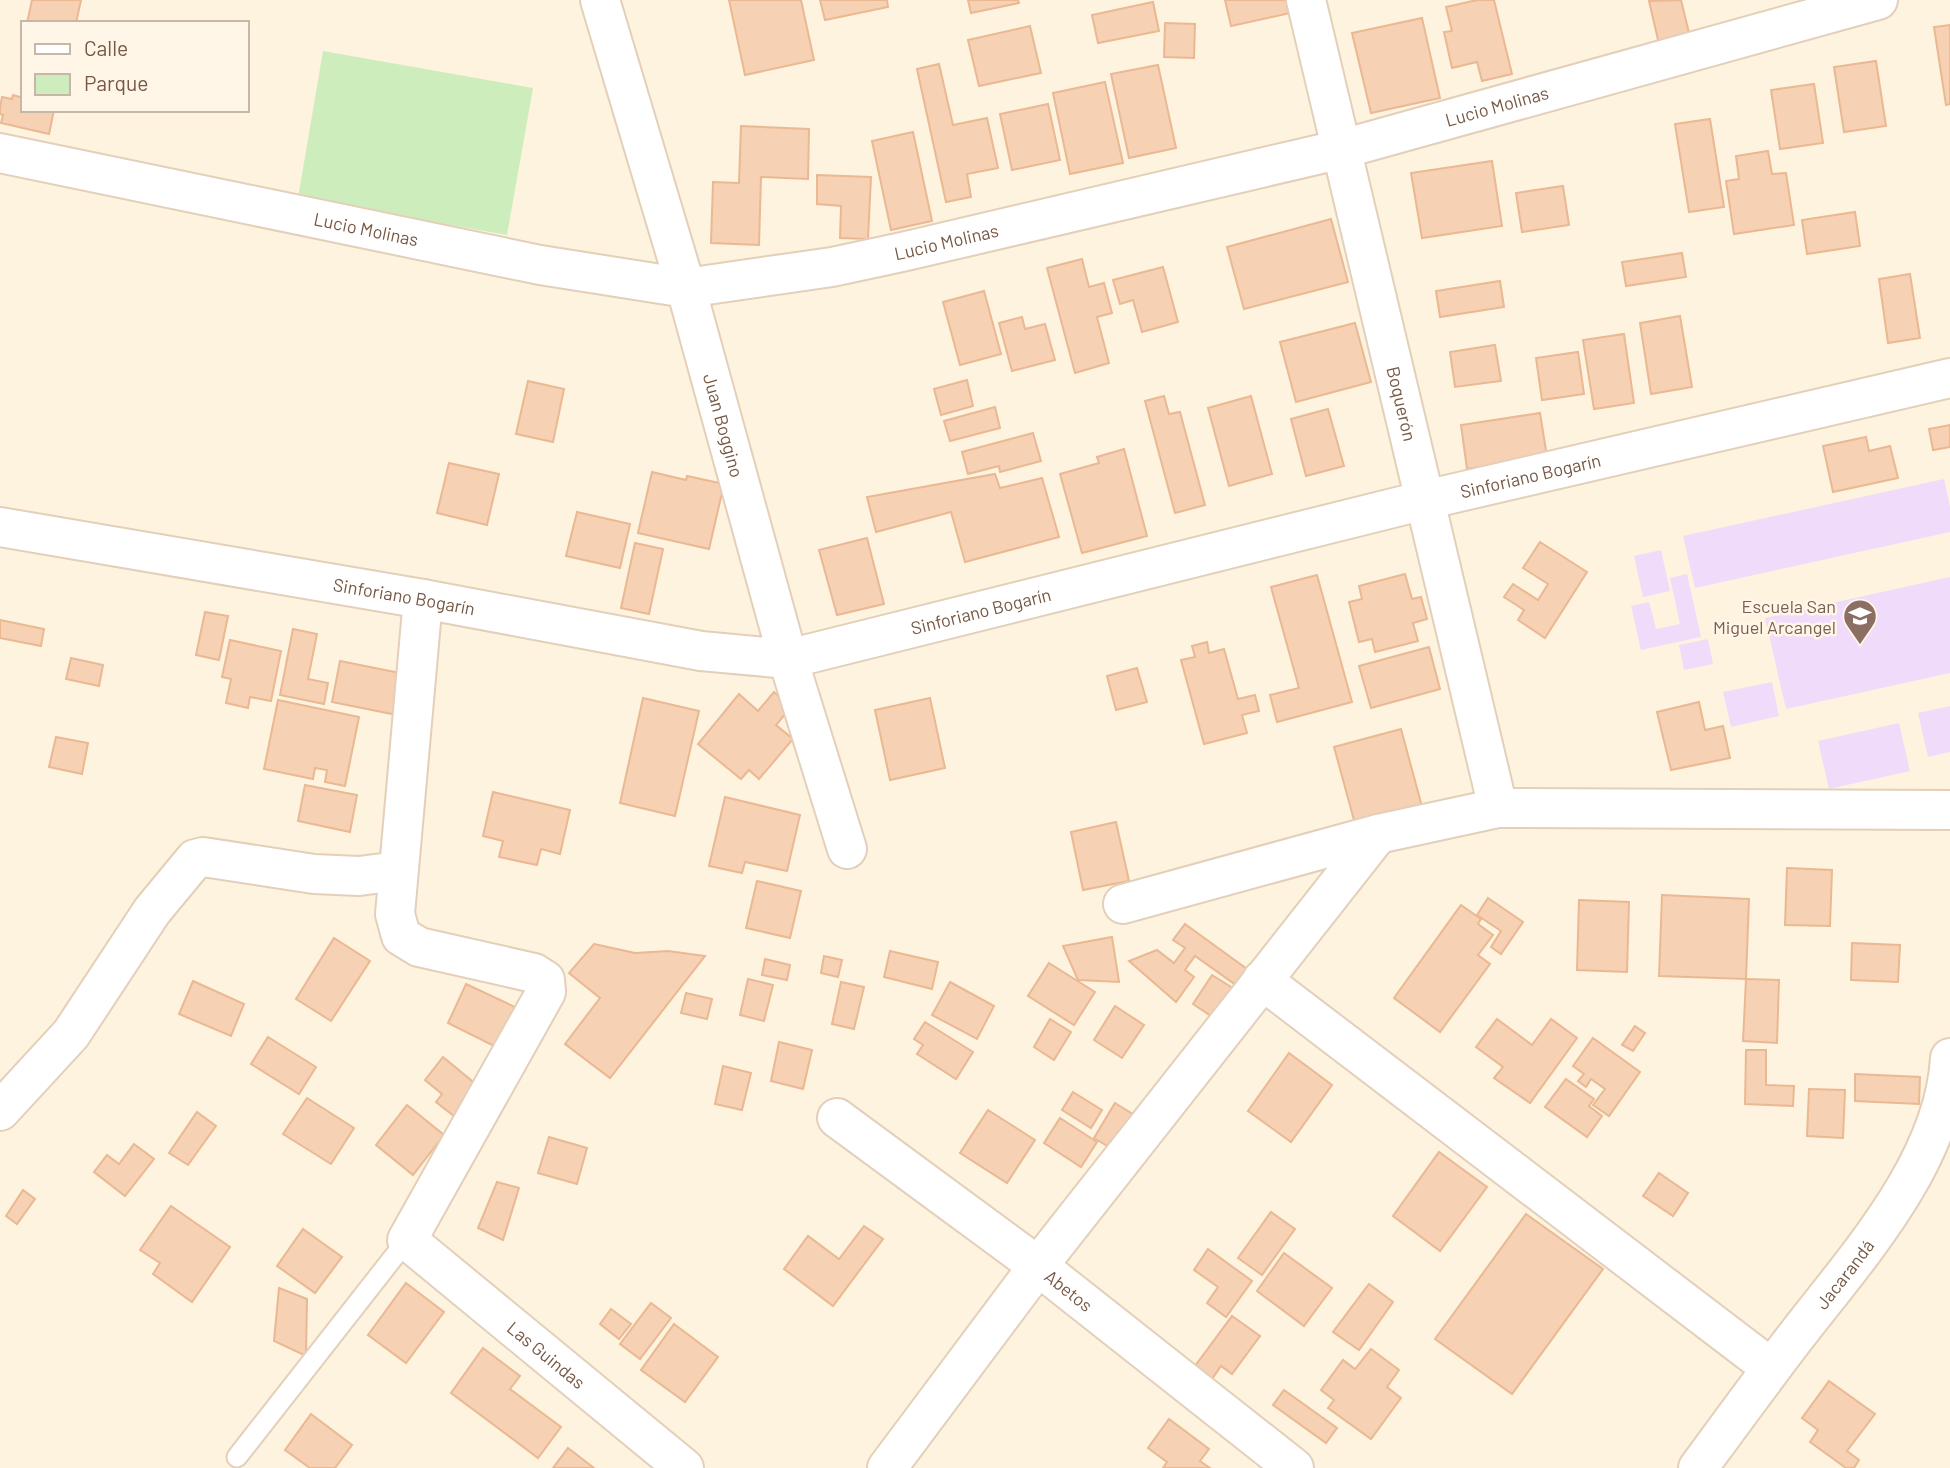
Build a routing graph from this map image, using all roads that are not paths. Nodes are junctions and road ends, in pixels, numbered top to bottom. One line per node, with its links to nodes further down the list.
1 (600, 0): 6 (street, Juan Boggino)
2 (1306, 0): 4 (street, Boquerón)
3 (1878, 0): 4 (street, Lucio Molinas)
4 (1342, 149): 6 (street, Lucio Molinas); 8 (street, Boquerón)
5 (0, 153): 6 (street, Lucio Molinas)
6 (686, 288): 11 (street, Juan Boggino)
7 (1950, 378): 8 (street, Sinforiano Bogarín)
8 (1425, 500): 11 (street, Sinforiano Bogarín); 12 (street, Boquerón)
9 (0, 527): 10 (street, Sinforiano Bogarín)
10 (423, 599): 11 (street, Sinforiano Bogarín); 16 (street)
11 (788, 659): 15 (street, Juan Boggino)
12 (1498, 808): 13 (street); 14 (street)
13 (1950, 810)
14 (1378, 834): 17 (street); 18 (street)
15 (847, 849)
16 (398, 871): 20 (street); 22 (street)
17 (1123, 904)
18 (1262, 981): 23 (street); 24 (street)
19 (1950, 1058): 24 (street, Jacarandá)
20 (0, 1111)
21 (837, 1118): 23 (street, Abetos)
22 (407, 1240): 25 (lane); 26 (street, Las Guindas)
23 (1038, 1266): 27 (street); 28 (street, Abetos)
24 (1771, 1368): 29 (street, Jacarandá)
25 (237, 1457)
26 (684, 1468)
27 (887, 1468)
28 (1294, 1468)
29 (1698, 1468)

